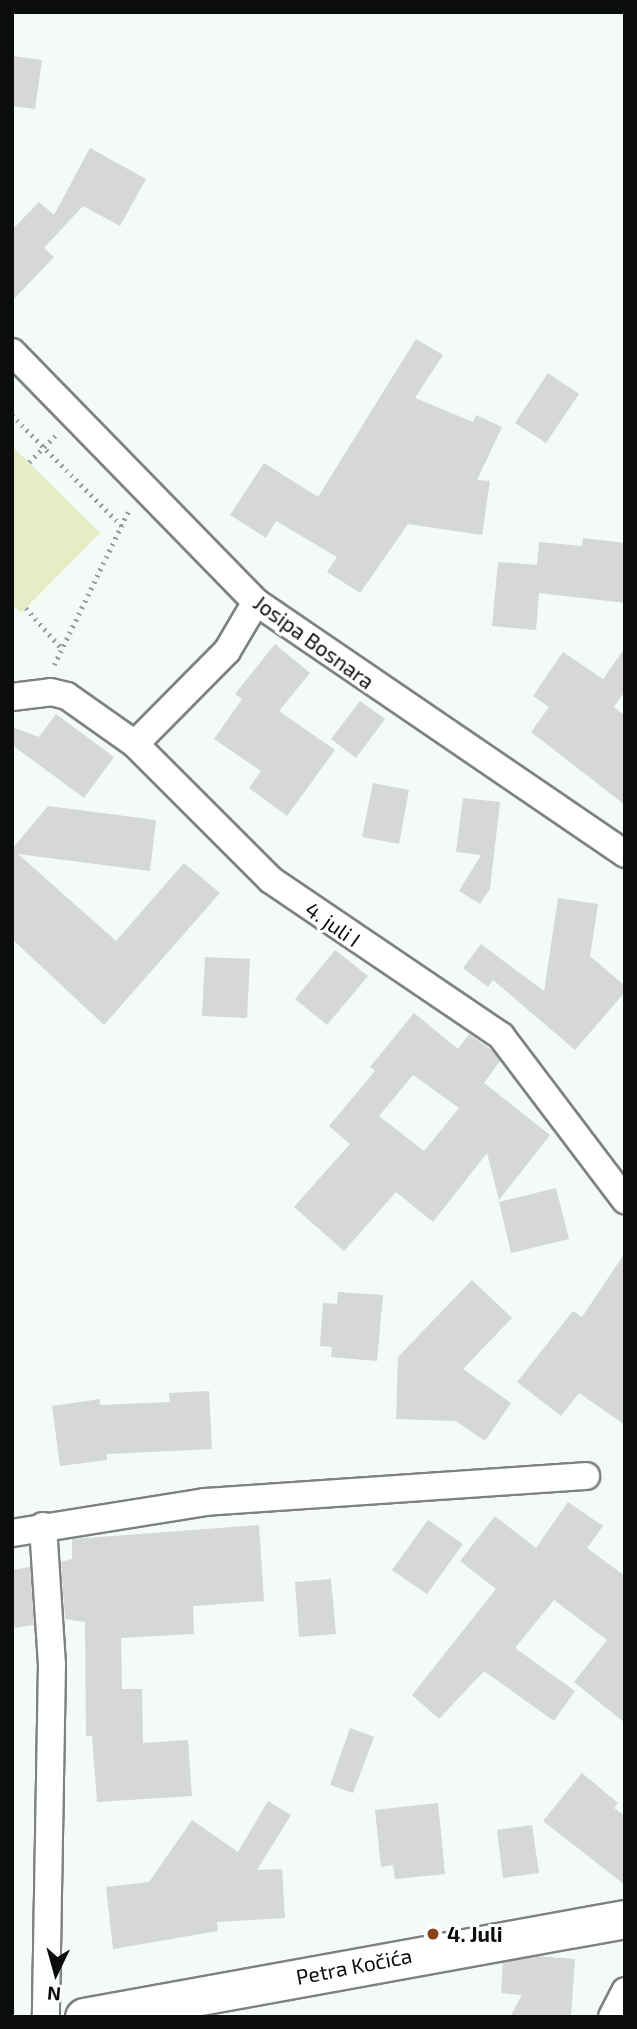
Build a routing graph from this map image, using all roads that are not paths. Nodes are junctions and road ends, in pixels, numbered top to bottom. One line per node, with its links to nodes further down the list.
1 (12, 352): 2 (street, Josipa Bosnara)
2 (256, 603): 4 (street); 5 (street, Josipa Bosnara)
3 (12, 697): 4 (street, 4. juli I)
4 (135, 744): 6 (street, 4. juli I)
5 (625, 854)
6 (625, 1200)
7 (586, 1476): 8 (street)
8 (43, 1527): 9 (street); 12 (street)
9 (12, 1533)
10 (625, 1919): 13 (street, Petra Kočića)
11 (625, 1990): 14 (street)
12 (46, 2017)
13 (84, 2017)
14 (612, 2017)

